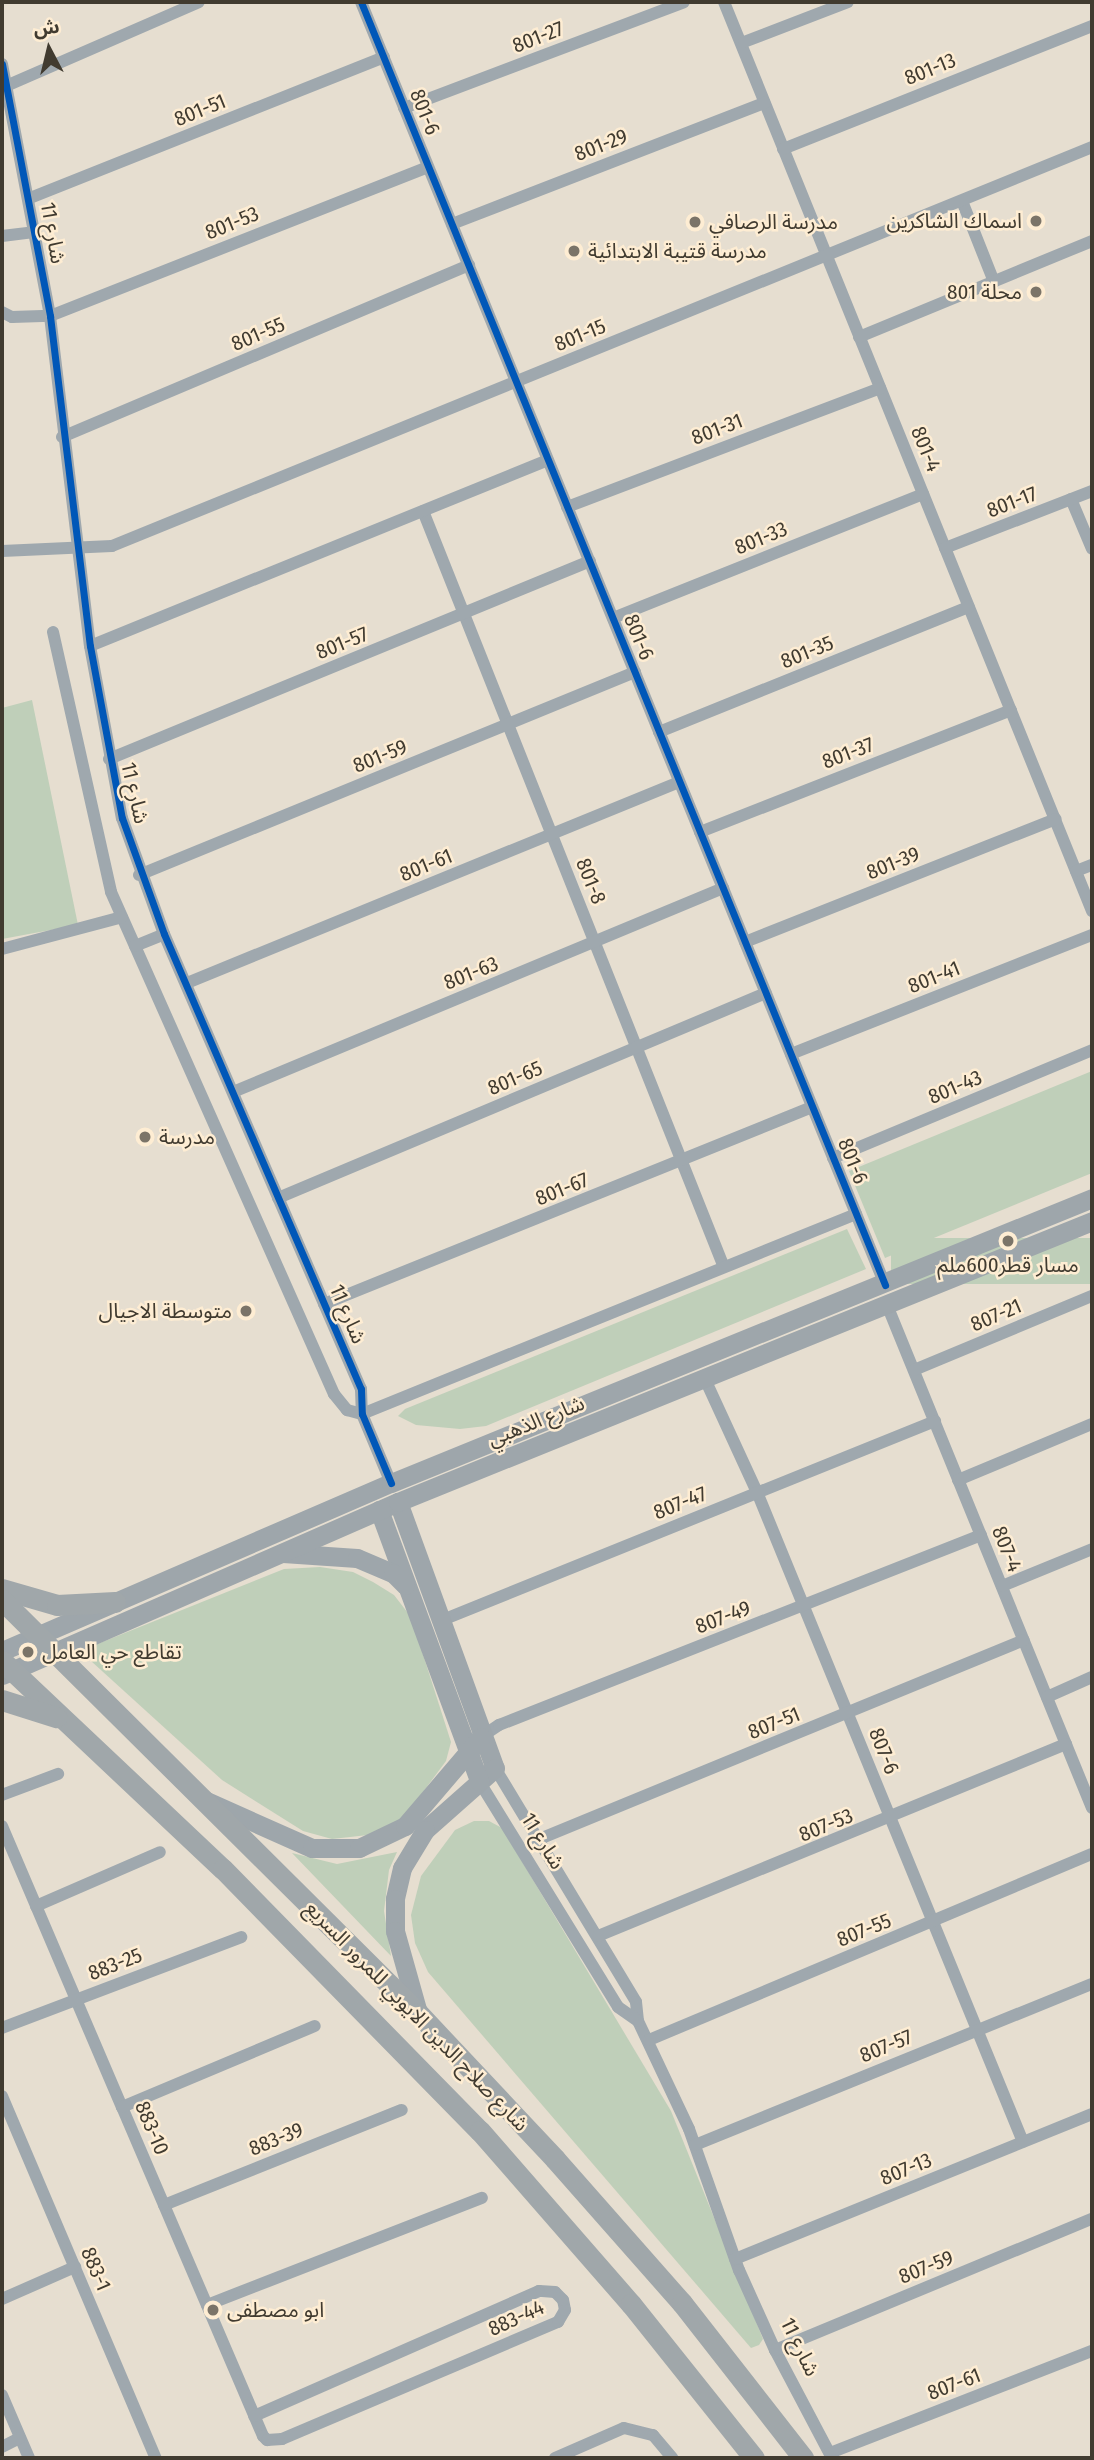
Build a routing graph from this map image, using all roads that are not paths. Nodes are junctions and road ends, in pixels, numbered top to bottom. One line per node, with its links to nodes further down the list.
1 (199, 2): 10 (street)
2 (361, 2): 8 (street, 801-6)
3 (684, 2): 12 (street, 801-27)
4 (724, 2): 7 (street, 801-4)
5 (848, 2): 7 (street)
6 (1092, 26): 14 (street, 801-13)
7 (744, 42): 11 (street, 801-4)
8 (384, 57): 12 (street, 801-6); 16 (street, 801-51)
9 (2, 64): 10 (street, شارع 11)
10 (6, 86): 16 (street, شارع 11)
11 (764, 103): 14 (street, 801-4); 18 (street, 801-29)
12 (404, 108): 15 (street, 801-6)
13 (1092, 147): 17 (street, 801-15)
14 (783, 149): 22 (street, 801-4)
15 (428, 167): 18 (street, 801-6); 26 (street, 801-53)
16 (30, 198): 19 (street, شارع 11)
17 (962, 201): 22 (street, 801-15); 24 (street)
18 (452, 223): 23 (street, 801-6)
19 (36, 232): 20 (street); 26 (street, شارع 11)
20 (2, 236)
21 (1092, 241): 24 (street)
22 (827, 257): 27 (street, 801-4); 28 (street, 801-15)
23 (469, 265): 28 (street, 801-6); 30 (street, 801-55)
24 (994, 282): 27 (street)
25 (2, 312): 26 (street)
26 (50, 316): 30 (street, شارع 11)
27 (859, 337): 29 (street, 801-4)
28 (516, 381): 31 (street, 801-6); 39 (street, 801-15)
29 (880, 388): 33 (street, 801-4); 35 (street, 801-31)
30 (62, 437): 39 (street, شارع 11)
31 (548, 460): 35 (street, 801-6); 36 (street)
32 (1092, 491): 34 (street, 801-17)
33 (923, 494): 37 (street, 801-4); 44 (street, 801-33)
34 (1071, 499): 37 (street, 801-17); 38 (street)
35 (567, 507): 41 (street, 801-6)
36 (423, 511): 43 (street, 801-8); 46 (street)
37 (945, 548): 42 (street, 801-4)
38 (1092, 549)
39 (80, 550): 40 (street, 801-15); 46 (street, شارع 11)
40 (2, 551)
41 (590, 561): 43 (street, 801-57); 44 (street, 801-6)
42 (969, 607): 48 (street, 801-4); 50 (street, 801-35)
43 (464, 613): 49 (street, 801-8); 51 (street, 801-57)
44 (613, 618): 47 (street, 801-6)
45 (53, 632): 61 (street)
46 (90, 646): 51 (street, شارع 11)
47 (635, 672): 49 (street, 801-59); 50 (street, 801-6)
48 (1011, 710): 53 (street, 801-4); 54 (street, 801-37)
49 (508, 724): 55 (street, 801-8); 58 (street, 801-59)
50 (659, 732): 52 (street, 801-6)
51 (109, 760): 58 (street, شارع 11)
52 (680, 782): 54 (street, 801-6); 55 (street, 801-61)
53 (1055, 819): 57 (street, 801-4); 64 (street, 801-39)
54 (700, 832): 59 (street, 801-6)
55 (552, 834): 65 (street, 801-8); 68 (street, 801-61)
56 (1092, 865): 57 (street)
57 (1076, 871): 60 (street, 801-4)
58 (139, 875): 62 (street, شارع 11)
59 (723, 888): 64 (street, 801-6); 65 (street, 801-63)
60 (1092, 911)
61 (122, 917): 66 (street); 67 (street)
62 (164, 934): 66 (street); 68 (street, شارع 11)
63 (1092, 934): 72 (street, 801-41)
64 (745, 942): 69 (street, 801-6)
65 (595, 943): 70 (street, 801-8); 73 (street, 801-63)
66 (135, 946): 88 (street)
67 (2, 949)
68 (187, 984): 73 (street, شارع 11)
69 (766, 993): 70 (street, 801-65); 72 (street, 801-6)
70 (637, 1048): 76 (street, 801-8); 77 (street, 801-65)
71 (1092, 1050): 75 (street, 801-43)
72 (791, 1054): 74 (street, 801-6)
73 (233, 1092): 77 (street, شارع 11)
74 (812, 1107): 75 (street, 801-6); 76 (street, 801-67)
75 (833, 1158): 79 (street, 801-6)
76 (682, 1163): 81 (street, 801-8); 84 (street, 801-67)
77 (278, 1198): 84 (street, شارع 11)
78 (1092, 1198): 82 (street, شارع الذهبي)
79 (856, 1214): 81 (street); 82 (street, 801-6)
80 (1092, 1221): 85 (street, شارع الذهبي)
81 (723, 1265): 88 (street)
82 (885, 1285): 93 (street, شارع الذهبي)
83 (1092, 1296): 86 (street, 807-21)
84 (324, 1304): 88 (street, شارع 11)
85 (887, 1305): 86 (street, 807-4); 87 (street, شارع الذهبي)
86 (914, 1370): 89 (street, 807-4)
87 (704, 1377): 92 (street, 807-6); 93 (street, شارع الذهبي)
88 (362, 1414): 93 (street, شارع 11)
89 (935, 1421): 91 (street, 807-4); 92 (street, 807-47)
90 (1092, 1424): 91 (street)
91 (958, 1480): 95 (street, 807-4)
92 (757, 1492): 103 (street, 807-6); 104 (street, 807-47)
93 (394, 1493): 94 (street, شارع الذهبي); 102 (street, شارع الذهبي); 104 (street, شارع 11)
94 (379, 1510): 97 (street, شارع الذهبي); 98 (street, شارع 11)
95 (981, 1535): 99 (street, 807-4); 103 (street, 807-49)
96 (1092, 1549): 99 (street)
97 (278, 1552): 98 (street); 108 (street, شارع الذهبي)
98 (406, 1585): 117 (street, شارع 11)
99 (1002, 1586): 106 (street, 807-4)
100 (2, 1589): 102 (main road)
101 (2, 1600): 105 (main road, شارع صلاح الدين الايوبي للمرور السريع)
102 (115, 1602): 105 (street, شارع الذهبي)
103 (804, 1606): 113 (street, 807-6); 115 (street, 807-49)
104 (440, 1621): 115 (street, شارع 11)
105 (38, 1635): 107 (street, شارع الذهبي); 108 (main road, شارع صلاح الدين الايوبي للمرور السريع)
106 (1024, 1640): 111 (street, 807-4); 113 (street, 807-51)
107 (2, 1651)
108 (57, 1652): 109 (street, شارع الذهبي); 122 (main road, شارع صلاح الدين الايوبي للمرور السريع)
109 (5, 1669): 114 (main road, شارع صلاح الدين الايوبي للمرور السريع)
110 (1092, 1677): 111 (street)
111 (1047, 1697): 116 (street, 807-4)
112 (2, 1700): 114 (main road)
113 (848, 1714): 124 (street, 807-6); 126 (street, 807-51)
114 (72, 1724): 166 (main road, شارع صلاح الدين الايوبي للمرور السريع)
115 (481, 1737): 117 (street); 118 (street, شارع 11)
116 (1066, 1744): 123 (street, 807-4); 124 (street, 807-53)
117 (466, 1752): 120 (street, شارع 11); 122 (street)
118 (495, 1768): 120 (street); 126 (street, شارع 11)
119 (58, 1773): 121 (street)
120 (479, 1781): 135 (street); 136 (street, شارع 11)
121 (2, 1795)
122 (204, 1800): 135 (main road, شارع صلاح الدين الايوبي للمرور السريع)
123 (1091, 1804)
124 (891, 1820): 130 (street, 807-6); 131 (street, 807-53)
125 (2, 1826): 129 (street, 883-10)
126 (537, 1840): 131 (street, شارع 11)
127 (160, 1852): 129 (street)
128 (1092, 1854): 130 (street, 807-55)
129 (36, 1906): 134 (street, 883-10)
130 (933, 1923): 139 (street, 807-6); 140 (street, 807-55)
131 (598, 1936): 136 (street, شارع 11)
132 (242, 1937): 134 (street, 883-25)
133 (1092, 1984): 139 (street, 807-57)
134 (76, 2000): 138 (street, 883-25); 142 (street, 883-10)
135 (418, 2013): 167 (main road, شارع صلاح الدين الايوبي للمرور السريع)
136 (638, 2021): 140 (street, شارع 11)
137 (315, 2026): 142 (street)
138 (2, 2028)
139 (977, 2029): 145 (street, 807-6); 146 (street, 807-57)
140 (649, 2040): 146 (street, شارع 11)
141 (2, 2095): 151 (street, 883-1)
142 (122, 2107): 148 (street, 883-10)
143 (402, 2110): 148 (street, 883-39)
144 (1092, 2114): 145 (street, 807-13)
145 (1023, 2142): 150 (street, 807-13)
146 (695, 2145): 150 (street, شارع 11)
147 (482, 2198): 153 (street)
148 (164, 2204): 153 (street, 883-10)
149 (1092, 2219): 154 (street, 807-59)
150 (735, 2259): 154 (street, شارع 11)
151 (75, 2267): 152 (street); 163 (street, 883-1)
152 (2, 2299)
153 (207, 2305): 157 (street, 883-10)
154 (775, 2350): 161 (street, شارع 11)
155 (1092, 2351): 161 (street, 807-61)
156 (2, 2395): 158 (street)
157 (254, 2416): 159 (street, 883-10); 159 (street, 883-44)
158 (20, 2438): 160 (street); 162 (street)
159 (271, 2441)
160 (2, 2447)
161 (831, 2456)
162 (29, 2458)
163 (156, 2458)
164 (555, 2458): 165 (street)
165 (672, 2458)
166 (754, 2458)
167 (803, 2458)

